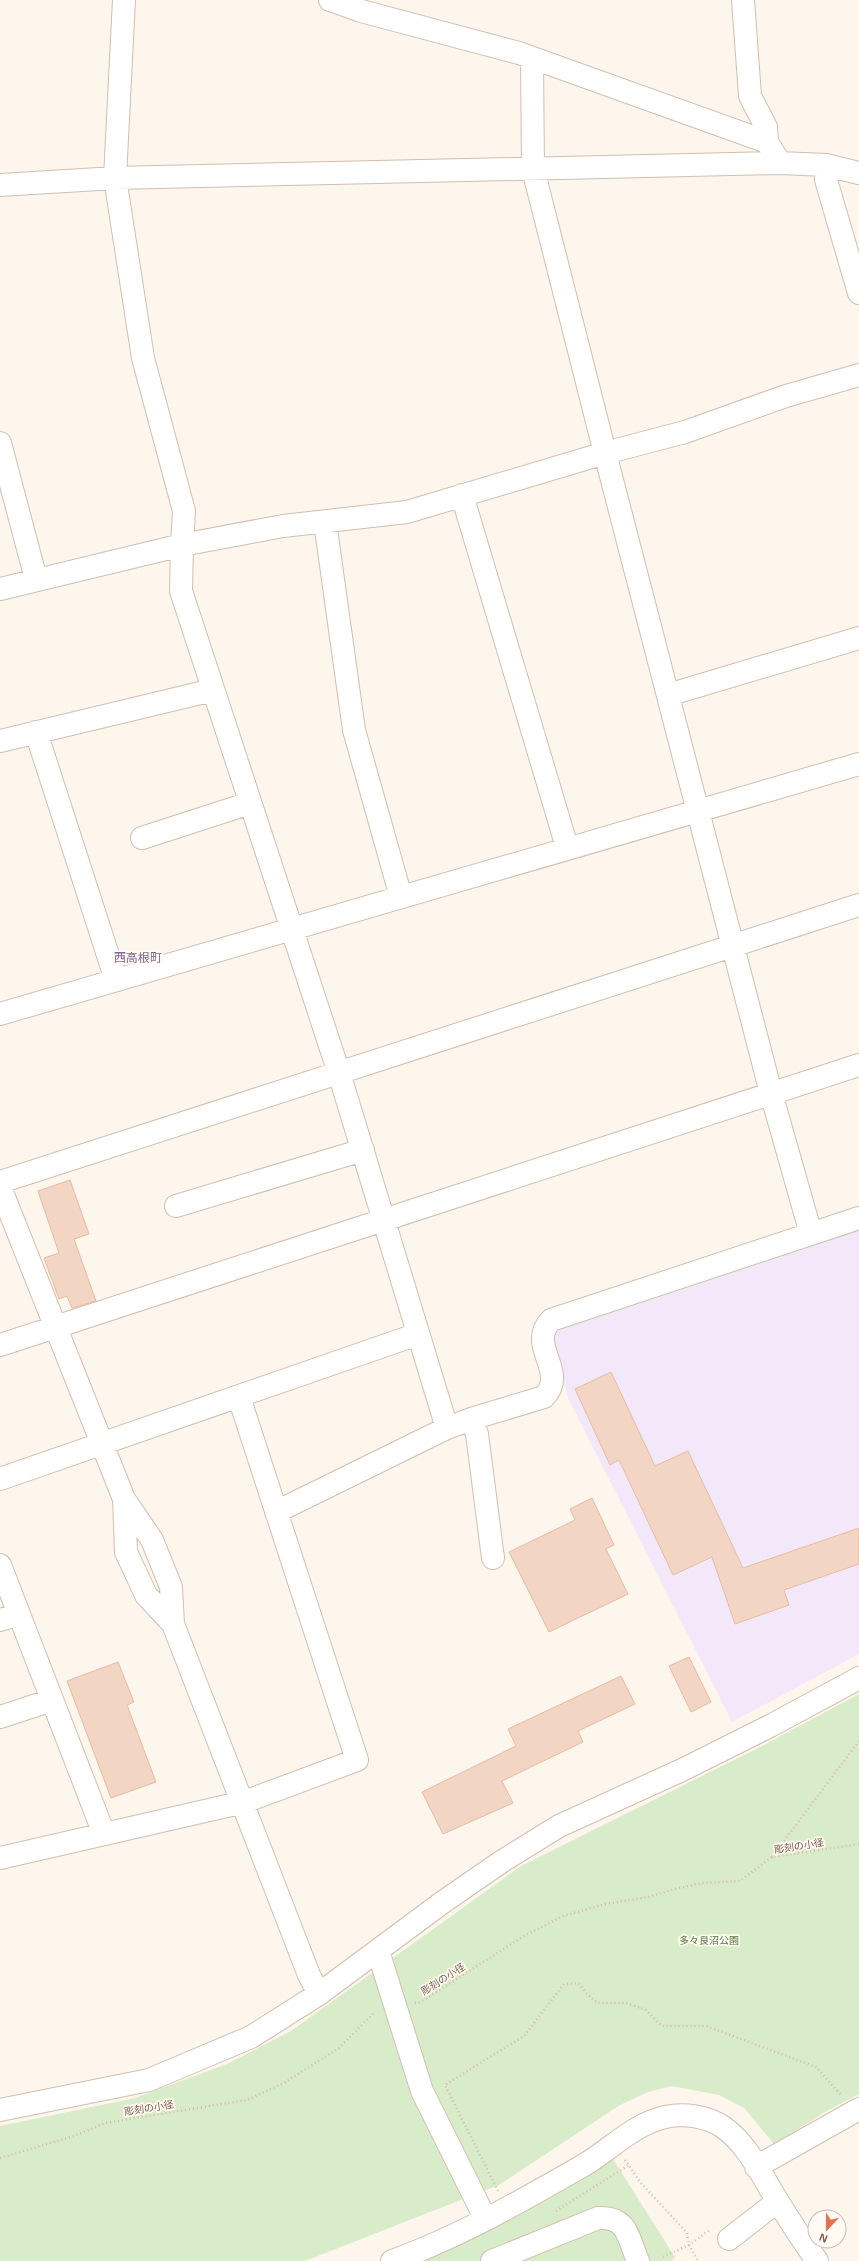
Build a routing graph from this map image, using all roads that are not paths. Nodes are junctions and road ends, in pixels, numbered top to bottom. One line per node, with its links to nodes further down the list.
1 (124, 0): 10 (street)
2 (330, 0): 4 (street)
3 (743, 0): 5 (street)
4 (532, 58): 5 (street); 8 (street)
5 (767, 142): 6 (street)
6 (780, 163): 7 (street); 8 (street)
7 (826, 165): 9 (street); 12 (street)
8 (534, 169): 10 (street); 15 (street)
9 (859, 173)
10 (115, 178): 11 (street); 18 (street)
11 (0, 185)
12 (859, 293)
13 (859, 375): 15 (street)
14 (1, 453): 19 (street)
15 (604, 453): 16 (street); 23 (street)
16 (462, 495): 17 (street); 30 (street)
17 (325, 522): 18 (street); 31 (street)
18 (182, 545): 19 (street); 22 (street)
19 (36, 579): 20 (street)
20 (0, 589)
21 (859, 638): 23 (street)
22 (213, 690): 24 (street); 27 (street)
23 (668, 695): 28 (street)
24 (36, 732): 25 (street); 35 (street)
25 (0, 741)
26 (859, 764): 28 (street)
27 (250, 803): 29 (street); 33 (street)
28 (698, 811): 30 (street); 34 (street)
29 (142, 838)
30 (567, 847): 31 (street)
31 (401, 897): 33 (street)
32 (859, 904): 34 (street)
33 (292, 929): 35 (street); 38 (street)
34 (734, 944): 38 (street); 39 (street)
35 (116, 980): 36 (street)
36 (0, 1014)
37 (859, 1066): 39 (street)
38 (339, 1073): 40 (street); 41 (street)
39 (771, 1093): 45 (street); 46 (street)
40 (363, 1150): 43 (street); 45 (street)
41 (0, 1182)
42 (0, 1187): 47 (street)
43 (176, 1206)
44 (859, 1218): 46 (street)
45 (385, 1221): 47 (street); 48 (street)
46 (811, 1234): 51 (street)
47 (54, 1327): 49 (street); 53 (street)
48 (418, 1334): 50 (street); 52 (street)
49 (0, 1345)
50 (239, 1397): 53 (street); 55 (street)
51 (471, 1419): 52 (street); 56 (street)
52 (447, 1428): 55 (street)
53 (102, 1443): 54 (street); 62 (street)
54 (0, 1479)
55 (276, 1512): 62 (street)
56 (493, 1558)
57 (0, 1565): 58 (street)
58 (9, 1617): 60 (street)
59 (859, 1678): 65 (street)
60 (52, 1700): 61 (street); 63 (street)
61 (0, 1717)
62 (244, 1802): 63 (street); 66 (street)
63 (104, 1834): 64 (street)
64 (0, 1858)
65 (378, 1951): 66 (street); 71 (street)
66 (320, 1994): 67 (street)
67 (0, 2110)
68 (856, 2111): 69 (street)
69 (756, 2167): 70 (street); 71 (street)
70 (778, 2201): 72 (street); 76 (street)
71 (485, 2218): 73 (street)
72 (721, 2233)
73 (392, 2261)
74 (492, 2261): 75 (street)
75 (638, 2261)
76 (817, 2261)

